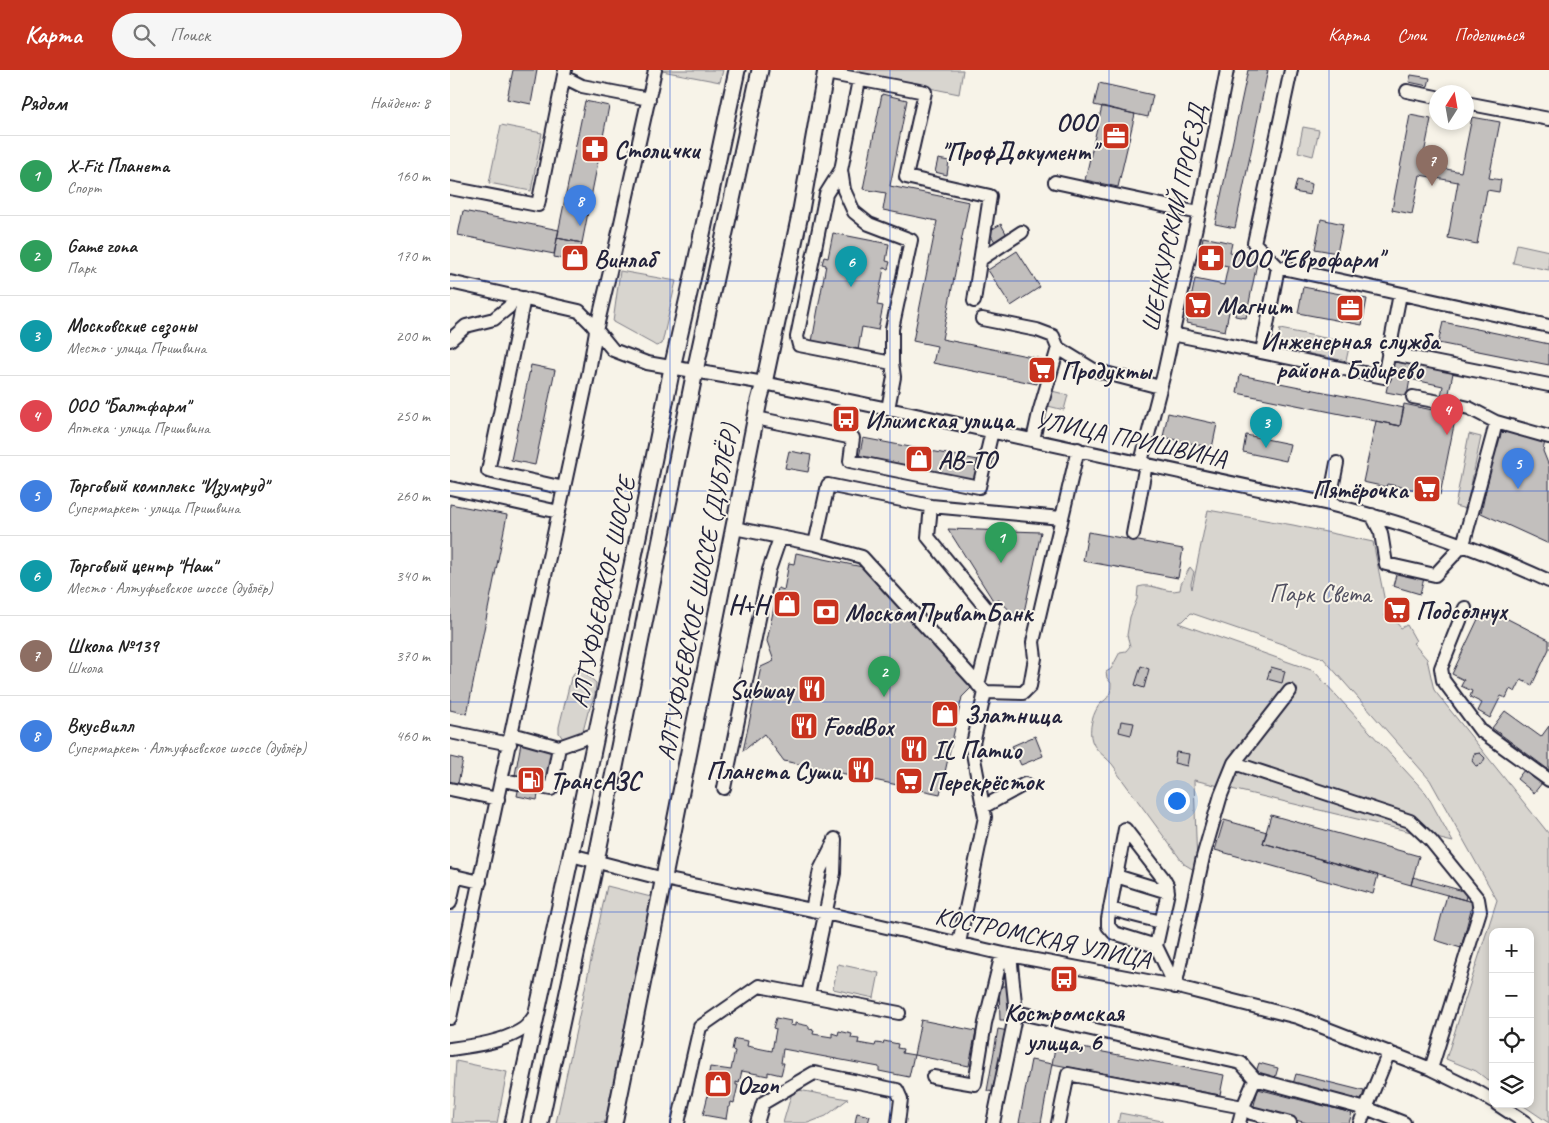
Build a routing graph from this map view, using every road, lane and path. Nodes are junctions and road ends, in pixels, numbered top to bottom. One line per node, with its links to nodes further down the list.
1 (655, 70): 11 (street)
2 (736, 70): 38 (main road, АЛТУФЬЕВСКОЕ ШОССЕ)
3 (760, 70): 39 (main road, АЛТУФЬЕВСКОЕ ШОССЕ)
4 (1227, 70): 17 (street, ШЕНКУРСКИЙ ПРОЕЗД)
5 (1291, 70): 22 (street)
6 (826, 72): 8 (street); 19 (main road, АЛТУФЬЕВСКОЕ ШОССЕ (ДУБЛЁР))
7 (565, 74): 11 (street); 16 (street)
8 (859, 80): 14 (street); 21 (street)
9 (1407, 91): 10 (street)
10 (1429, 96)
11 (649, 98): 26 (street)
12 (1474, 105): 13 (street)
13 (1549, 119)
14 (841, 170): 20 (street); 37 (street)
15 (1056, 182): 17 (street)
16 (450, 188)
17 (1199, 213): 32 (street, ШЕНКУРСКИЙ ПРОЕЗД)
18 (1022, 232): 21 (street)
19 (794, 244): 20 (street); 40 (main road, АЛТУФЬЕВСКОЕ ШОССЕ (ДУБЛЁР))
20 (815, 248): 37 (street)
21 (981, 259): 27 (street)
22 (1278, 267): 24 (street); 35 (street)
23 (450, 282): 25 (street)
24 (1400, 294): 30 (street); 36 (street)
25 (520, 297): 28 (street); 33 (street); 54 (street)
26 (603, 300): 28 (street); 31 (street)
27 (974, 301)
28 (579, 311): 31 (street)
29 (982, 319): 34 (street)
30 (1549, 326)
31 (596, 331): 38 (street); 54 (street)
32 (1172, 334): 35 (street); 42 (street, ШЕНКУРСКИЙ ПРОЕЗД)
33 (450, 340)
34 (1058, 348): 42 (street); 49 (street)
35 (1262, 352): 36 (street)
36 (1388, 353): 41 (street)
37 (892, 363): 44 (street)
38 (672, 368): 39 (street); 70 (main road, АЛТУФЬЕВСКОЕ ШОССЕ)
39 (695, 371): 40 (street, УЛИЦА ПРИШВИНА); 84 (main road, АЛТУФЬЕВСКОЕ ШОССЕ)
40 (764, 383): 44 (street, УЛИЦА ПРИШВИНА); 45 (main road, АЛТУФЬЕВСКОЕ ШОССЕ (ДУБЛЁР))
41 (1549, 385)
42 (1160, 387): 51 (street, ШЕНКУРСКИЙ ПРОЕЗД)
43 (1413, 397): 46 (street)
44 (888, 409): 47 (street, УЛИЦА ПРИШВИНА)
45 (756, 418): 47 (street); 60 (main road, АЛТУФЬЕВСКОЕ ШОССЕ (ДУБЛЁР))
46 (1496, 422): 48 (street); 64 (street)
47 (992, 431): 49 (street, УЛИЦА ПРИШВИНА)
48 (1549, 437)
49 (1033, 440): 50 (street, УЛИЦА ПРИШВИНА)
50 (1078, 449): 51 (street, УЛИЦА ПРИШВИНА); 59 (street)
51 (1144, 463): 55 (street, УЛИЦА ПРИШВИНА); 61 (street, ШЕНКУРСКИЙ ПРОЕЗД)
52 (1337, 463): 55 (street)
53 (450, 488): 57 (street)
54 (564, 488): 57 (street)
55 (1329, 504): 58 (street, УЛИЦА ПРИШВИНА)
56 (931, 506): 59 (street); 63 (street); 67 (street)
57 (559, 512): 71 (street)
58 (1372, 515): 64 (street, УЛИЦА ПРИШВИНА); 64 (street)
59 (1062, 518): 67 (street)
60 (734, 528): 62 (street); 87 (main road, АЛТУФЬЕВСКОЕ ШОССЕ (ДУБЛЁР))
61 (1133, 534)
62 (780, 538): 63 (street); 79 (street)
63 (815, 544): 67 (street)
64 (1463, 545): 65 (street, УЛИЦА ПРИШВИНА)
65 (1549, 580)
66 (1465, 608): 75 (street)
67 (981, 689): 82 (street)
68 (1290, 691): 73 (street)
69 (450, 732): 71 (street)
70 (596, 734): 72 (street); 83 (main road, АЛТУФЬЕВСКОЕ ШОССЕ)
71 (511, 739): 72 (street); 74 (street)
72 (559, 746): 78 (street)
73 (1234, 763): 98 (street); 106 (street)
74 (502, 780): 76 (street); 81 (street)
75 (1549, 780)
76 (520, 783)
77 (1025, 784): 82 (street)
78 (540, 787)
79 (724, 788)
80 (450, 789): 81 (street)
81 (498, 799): 88 (street)
82 (983, 806): 95 (street)
83 (571, 855): 84 (street, КОСТРОМСКАЯ УЛИЦА); 102 (main road, АЛТУФЬЕВСКОЕ ШОССЕ)
84 (596, 861): 87 (street, КОСТРОМСКАЯ УЛИЦА); 114 (main road, АЛТУФЬЕВСКОЕ ШОССЕ)
85 (453, 875): 88 (street); 90 (street)
86 (1116, 876): 89 (street); 89 (street); 91 (street)
87 (664, 879): 92 (street, КОСТРОМСКАЯ УЛИЦА); 115 (main road, АЛТУФЬЕВСКОЕ ШОССЕ (ДУБЛЁР))
88 (480, 882): 103 (street)
89 (1168, 892): 94 (street)
90 (450, 903)
91 (1110, 909): 94 (street); 96 (street)
92 (812, 910): 93 (street, КОСТРОМСКАЯ УЛИЦА); 93 (street)
93 (825, 913): 95 (street, КОСТРОМСКАЯ УЛИЦА); 99 (street)
94 (1161, 922): 96 (street)
95 (959, 943): 97 (street, КОСТРОМСКАЯ УЛИЦА)
96 (1156, 946): 98 (street)
97 (1007, 954): 98 (street, КОСТРОМСКАЯ УЛИЦА); 100 (street); 107 (street)
98 (1174, 987): 105 (street, КОСТРОМСКАЯ УЛИЦА)
99 (808, 995): 101 (street); 116 (street)
100 (1016, 1012): 108 (street); 119 (street)
101 (899, 1013)
102 (536, 1014): 104 (street); 113 (main road, АЛТУФЬЕВСКОЕ ШОССЕ)
103 (450, 1018)
104 (450, 1050)
105 (1389, 1052): 106 (street, КОСТРОМСКАЯ УЛИЦА); 111 (street)
106 (1431, 1069): 109 (street, КОСТРОМСКАЯ УЛИЦА)
107 (933, 1077)
108 (1255, 1079): 110 (street); 111 (street)
109 (1489, 1099)
110 (1244, 1107): 120 (street); 121 (street); 122 (street)
111 (1366, 1108): 123 (street); 124 (street)
112 (1503, 1108): 125 (street)
113 (513, 1123)
114 (540, 1123)
115 (614, 1123)
116 (678, 1123)
117 (757, 1123): 118 (street)
118 (898, 1123)
119 (993, 1123)
120 (1058, 1123)
121 (1239, 1123)
122 (1290, 1123)
123 (1360, 1123)
124 (1404, 1123)
125 (1526, 1123)

